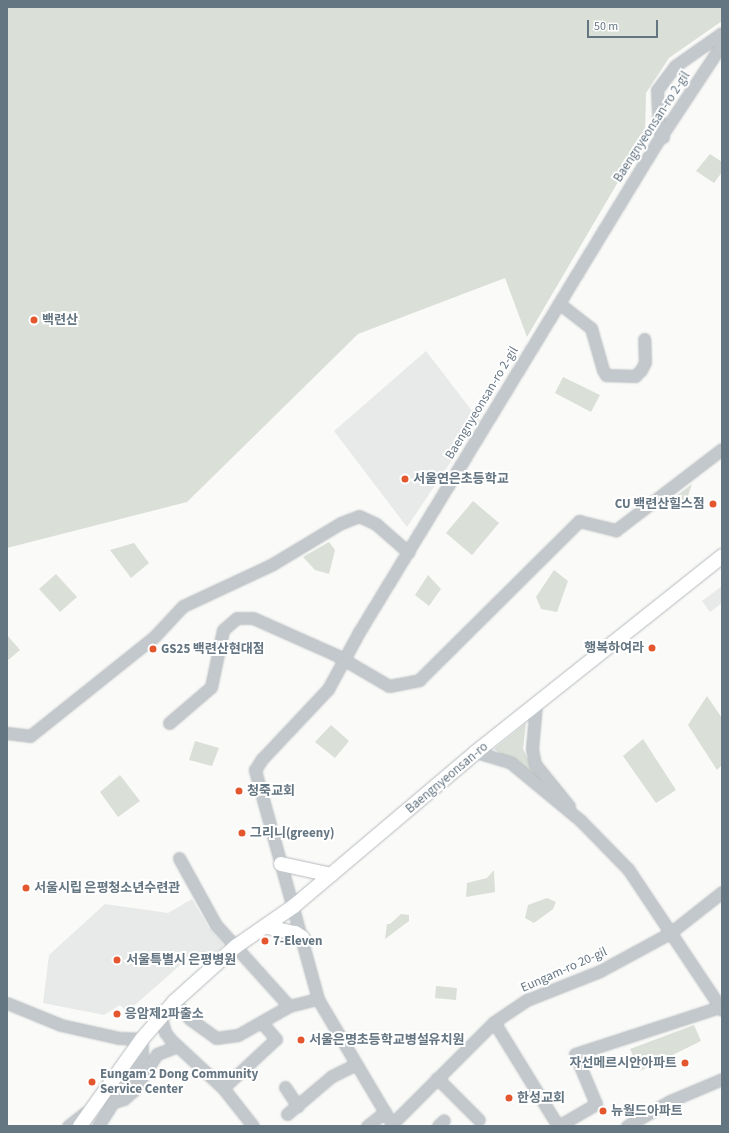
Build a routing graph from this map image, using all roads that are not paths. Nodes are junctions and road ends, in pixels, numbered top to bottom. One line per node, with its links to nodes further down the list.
1 (722, 33): 3 (street)
2 (722, 44): 3 (street, Baengnyeonsan-ro 2-gil)
3 (663, 137): 4 (street, Baengnyeonsan-ro 2-gil)
4 (560, 304): 5 (street); 7 (street, Baengnyeonsan-ro 2-gil)
5 (644, 339)
6 (722, 449): 9 (street)
7 (408, 552): 9 (street, Baengnyeonsan-ro 2-gil); 12 (street)
8 (722, 556): 10 (main road, Baengnyeonsan-ro)
9 (344, 659): 11 (street); 16 (street, Baengnyeonsan-ro 2-gil)
10 (536, 704): 13 (main road, Baengnyeonsan-ro); 14 (street)
11 (170, 723)
12 (7, 733)
13 (476, 752): 14 (street); 17 (main road, Baengnyeonsan-ro)
14 (581, 821): 21 (street)
15 (179, 858): 23 (street)
16 (281, 864): 17 (main road); 19 (street, Baengnyeonsan-ro 2-gil)
17 (331, 875): 19 (main road, Baengnyeonsan-ro)
18 (722, 892): 21 (street, Eungam-ro 20-gil)
19 (294, 906): 20 (main road, Baengnyeonsan-ro); 22 (street, Baengnyeonsan-ro 2-gil)
20 (268, 927): 22 (main road); 23 (main road, Baengnyeonsan-ro)
21 (670, 933): 28 (street); 30 (street, Eungam-ro 20-gil)
22 (303, 938): 24 (street, Baengnyeonsan-ro 2-gil)
23 (235, 948): 25 (main road, Baengnyeonsan-ro); 27 (street)
24 (318, 999): 27 (street); 34 (street, Baengnyeonsan-ro 2-gil)
25 (174, 1002): 29 (main road, Baengnyeonsan-ro); 31 (street)
26 (7, 1003): 32 (street)
27 (289, 1006): 31 (street)
28 (721, 1008): 51 (street)
29 (160, 1018): 32 (main road, Baengnyeonsan-ro); 33 (street)
30 (494, 1022): 35 (street, Eungam-ro 20-gil); 51 (street)
31 (262, 1023): 38 (street)
32 (142, 1039): 39 (main road, Baengnyeonsan-ro)
33 (178, 1046): 38 (street); 39 (street)
34 (355, 1065): 40 (street); 41 (street, Baengnyeonsan-ro 2-gil)
35 (437, 1078): 44 (street); 45 (street, Eungam-ro 20-gil)
36 (722, 1079): 43 (street)
37 (285, 1087): 40 (street)
38 (223, 1088): 49 (street)
39 (109, 1098): 46 (street, Baengnyeonsan-ro); 47 (main road, Baengnyeonsan-ro); 48 (street, Baengnyeonsan-ro)
40 (298, 1106): 42 (street)
41 (385, 1112): 45 (street, Baengnyeonsan-ro 2-gil); 50 (street)
42 (287, 1114)
43 (643, 1116): 52 (street); 53 (street)
44 (479, 1120)
45 (393, 1125)
46 (68, 1126)
47 (80, 1126)
48 (98, 1126)
49 (253, 1126)
50 (367, 1126)
51 (558, 1126)
52 (627, 1126)
53 (649, 1126)

